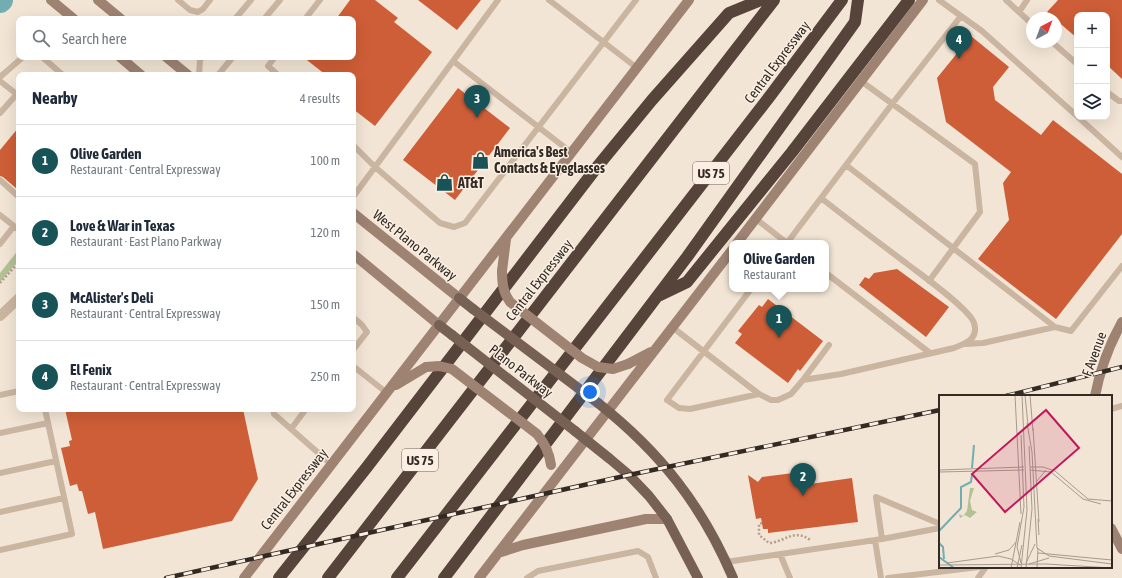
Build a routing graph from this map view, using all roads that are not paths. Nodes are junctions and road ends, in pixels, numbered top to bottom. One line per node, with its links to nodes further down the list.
1 (50, 0): 22 (main road)
2 (98, 0): 23 (main road)
3 (178, 0): 4 (lane)
4 (210, 0)
5 (251, 0): 24 (lane)
6 (280, 0): 25 (lane)
7 (320, 0): 26 (lane)
8 (498, 0): 38 (lane)
9 (549, 0): 29 (lane)
10 (636, 0): 29 (lane)
11 (689, 0): 40 (main road, Central Expressway)
12 (762, 0): 135 (highway)
13 (774, 0): 136 (highway, Central Expressway / US 75)
14 (842, 0): 137 (highway, Central Expressway / US 75)
15 (858, 0): 84 (highway)
16 (909, 0): 84 (highway)
17 (923, 0): 49 (main road)
18 (938, 0): 27 (lane)
19 (1006, 0): 21 (lane)
20 (1027, 0): 21 (lane)
21 (1019, 12): 28 (lane)
22 (67, 16)
23 (117, 16)
24 (238, 16)
25 (267, 16)
26 (307, 16)
27 (961, 16): 54 (lane); 56 (lane)
28 (1026, 18)
29 (604, 42): 40 (lane); 58 (lane)
30 (1059, 48): 39 (lane)
31 (20, 60): 47 (lane)
32 (46, 60): 41 (lane)
33 (124, 60): 42 (main road)
34 (170, 60): 43 (main road)
35 (200, 60): 44 (lane)
36 (230, 60): 45 (lane)
37 (273, 60): 46 (lane)
38 (453, 61): 58 (lane); 63 (lane)
39 (1074, 61)
40 (637, 68): 60 (main road, Central Expressway)
41 (60, 72)
42 (138, 72)
43 (184, 72)
44 (199, 72)
45 (220, 72)
46 (275, 72)
47 (0, 78)
48 (0, 81): 50 (lane)
49 (861, 82): 54 (lane); 70 (main road)
50 (16, 93)
51 (1110, 94): 53 (lane)
52 (16, 97): 55 (lane)
53 (1122, 101)
54 (892, 104): 62 (lane); 77 (lane)
55 (0, 113)
56 (1074, 114)
57 (1080, 120): 61 (lane)
58 (539, 127): 60 (lane); 63 (lane)
59 (356, 149): 63 (lane)
60 (572, 153): 72 (main road, Central Expressway)
61 (1122, 157)
62 (846, 166): 67 (lane); 77 (lane)
63 (375, 167): 65 (lane)
64 (0, 180): 66 (lane)
65 (356, 193)
66 (16, 194)
67 (821, 198): 75 (lane); 82 (lane)
68 (0, 215): 71 (lane)
69 (356, 215): 85 (main road, West Plano Parkway)
70 (756, 219): 73 (main road); 74 (lane)
71 (14, 226): 76 (lane)
72 (506, 239): 85 (main road, Central Expressway); 96 (main road, bridge)
73 (739, 240)
74 (783, 240)
75 (789, 240)
76 (0, 244)
77 (954, 248): 82 (lane); 92 (lane)
78 (729, 254): 91 (main road)
79 (356, 256): 90 (main road)
80 (1122, 266): 92 (lane)
81 (829, 275): 98 (lane)
82 (929, 281): 94 (lane)
83 (749, 292): 97 (lane)
84 (658, 296): 138 (highway)
85 (459, 298): 90 (main road, Central Expressway); 108 (main road, Plano Parkway, bridge)
86 (16, 301): 87 (street)
87 (0, 316)
88 (356, 320): 95 (lane)
89 (1122, 322): 105 (main road, F Avenue)
90 (439, 324): 101 (main road, Central Expressway); 115 (main road, Plano Parkway, bridge)
91 (672, 327): 96 (main road); 97 (lane)
92 (1055, 327): 94 (lane)
93 (829, 345): 100 (lane)
94 (963, 345): 98 (lane)
95 (356, 346)
96 (656, 349): 108 (main road)
97 (704, 351): 103 (lane); 103 (lane)
98 (930, 353): 100 (lane)
99 (356, 368): 101 (lane)
100 (803, 380): 103 (lane)
101 (389, 391): 117 (main road, Central Expressway); 119 (main road, bridge)
102 (16, 392): 104 (lane)
103 (759, 394)
104 (0, 395)
105 (1095, 395)
106 (1122, 406): 107 (lane)
107 (1112, 409)
108 (608, 411): 115 (main road); 131 (main road, Plano Parkway)
109 (46, 412): 112 (lane)
110 (274, 412): 113 (lane)
111 (304, 412): 113 (lane)
112 (48, 422): 114 (lane); 116 (lane)
113 (291, 429): 117 (lane)
114 (0, 433)
115 (585, 439): 119 (main road); 122 (main road, Plano Parkway)
116 (56, 461): 118 (lane); 120 (lane)
117 (332, 465): 134 (main road, Central Expressway)
118 (0, 473)
119 (552, 482): 129 (main road)
120 (64, 498): 121 (lane); 128 (lane)
121 (0, 512)
122 (667, 519): 129 (main road); 142 (main road, Plano Parkway)
123 (939, 524): 126 (lane)
124 (939, 528): 126 (lane)
125 (1112, 530): 127 (main road)
126 (879, 540): 130 (lane); 145 (lane)
127 (1122, 547)
128 (0, 550)
129 (498, 553): 139 (main road)
130 (780, 554): 131 (lane); 144 (lane)
131 (726, 562): 143 (main road, Plano Parkway)
132 (971, 568): 146 (lane)
133 (985, 568): 147 (lane)
134 (244, 578)
135 (279, 578)
136 (328, 578)
137 (397, 578)
138 (444, 578)
139 (479, 578)
140 (527, 578): 141 (lane)
141 (656, 578)
142 (698, 578)
143 (732, 578)
144 (790, 578)
145 (881, 578)
146 (888, 578)
147 (978, 578)

